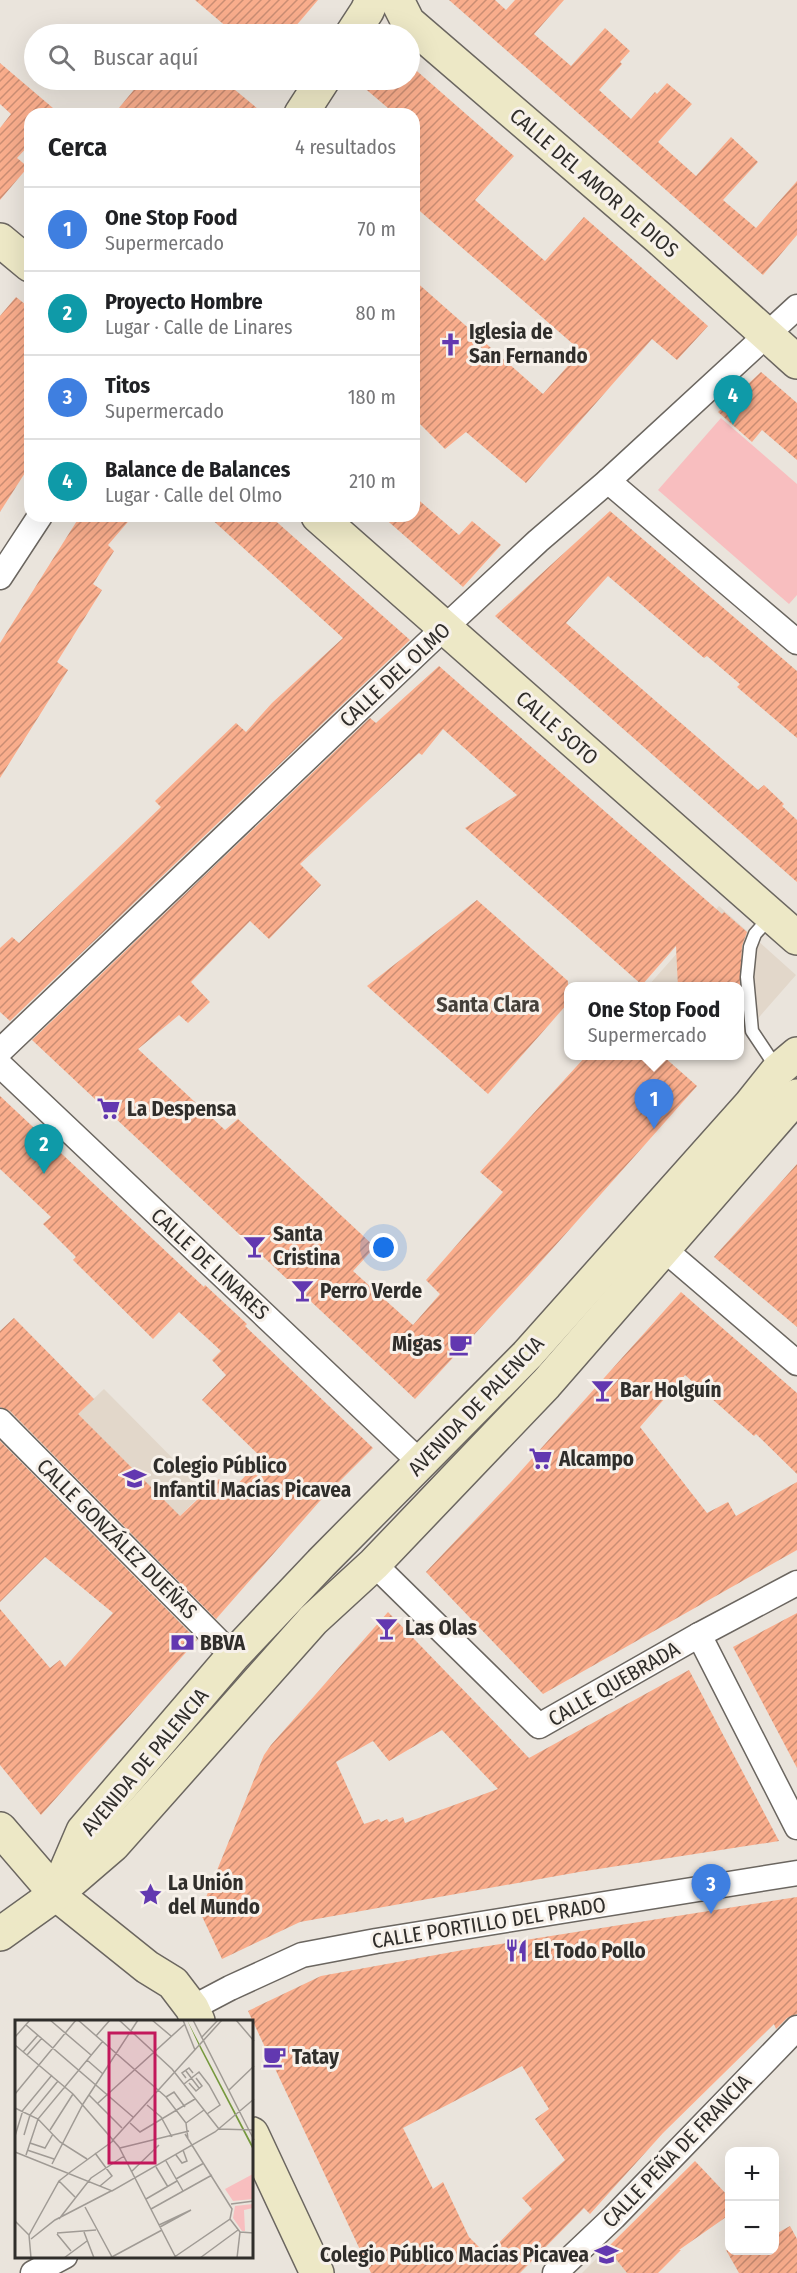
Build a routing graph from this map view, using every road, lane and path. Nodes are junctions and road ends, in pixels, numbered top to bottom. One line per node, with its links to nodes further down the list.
1 (372, 0): 3 (main road)
2 (397, 0): 4 (main road, CALLE DEL AMOR DE DIOS)
3 (359, 24)
4 (410, 24)
5 (420, 32): 11 (main road, CALLE DEL AMOR DE DIOS)
6 (317, 90): 7 (main road)
7 (305, 108)
8 (0, 240): 9 (main road)
9 (24, 260)
10 (797, 307): 11 (street, CALLE DEL OLMO)
11 (765, 335): 12 (main road, CALLE DEL AMOR DE DIOS); 13 (street, CALLE DEL OLMO)
12 (797, 362)
13 (608, 481): 17 (street, CALLE DEL OLMO); 18 (street)
14 (36, 522): 16 (street)
15 (325, 522): 17 (main road, CALLE SOTO)
16 (0, 577)
17 (444, 629): 19 (main road, CALLE SOTO); 21 (street, CALLE DEL OLMO)
18 (797, 642)
19 (771, 916): 20 (main road, CALLE SOTO); 23 (lane)
20 (797, 938)
21 (0, 1051)
22 (0, 1065): 27 (street, CALLE DE LINARES)
23 (791, 1073): 24 (main road, AVENIDA DE PALENCIA); 27 (main road, AVENIDA DE PALENCIA)
24 (665, 1250): 25 (street); 28 (main road, AVENIDA DE PALENCIA)
25 (797, 1363)
26 (0, 1422): 31 (street, CALLE GONZÁLEZ DUEÑAS)
27 (420, 1463): 31 (main road, AVENIDA DE PALENCIA)
28 (374, 1564): 30 (street, CALLE QUEBRADA); 35 (main road, AVENIDA DE PALENCIA)
29 (797, 1583): 30 (street, CALLE QUEBRADA)
30 (699, 1635): 32 (street)
31 (233, 1656): 35 (main road, AVENIDA DE PALENCIA)
32 (797, 1827)
33 (0, 1829): 35 (main road)
34 (797, 1873): 37 (street, CALLE PORTILLO DEL PRADO)
35 (56, 1894): 36 (main road); 37 (main road)
36 (0, 1934)
37 (195, 2014)
38 (797, 2028): 43 (street, CALLE PEÑA DE FRANCIA)
39 (256, 2151): 42 (main road)
40 (61, 2258): 41 (street)
41 (33, 2273)
42 (317, 2273)
43 (555, 2273)

